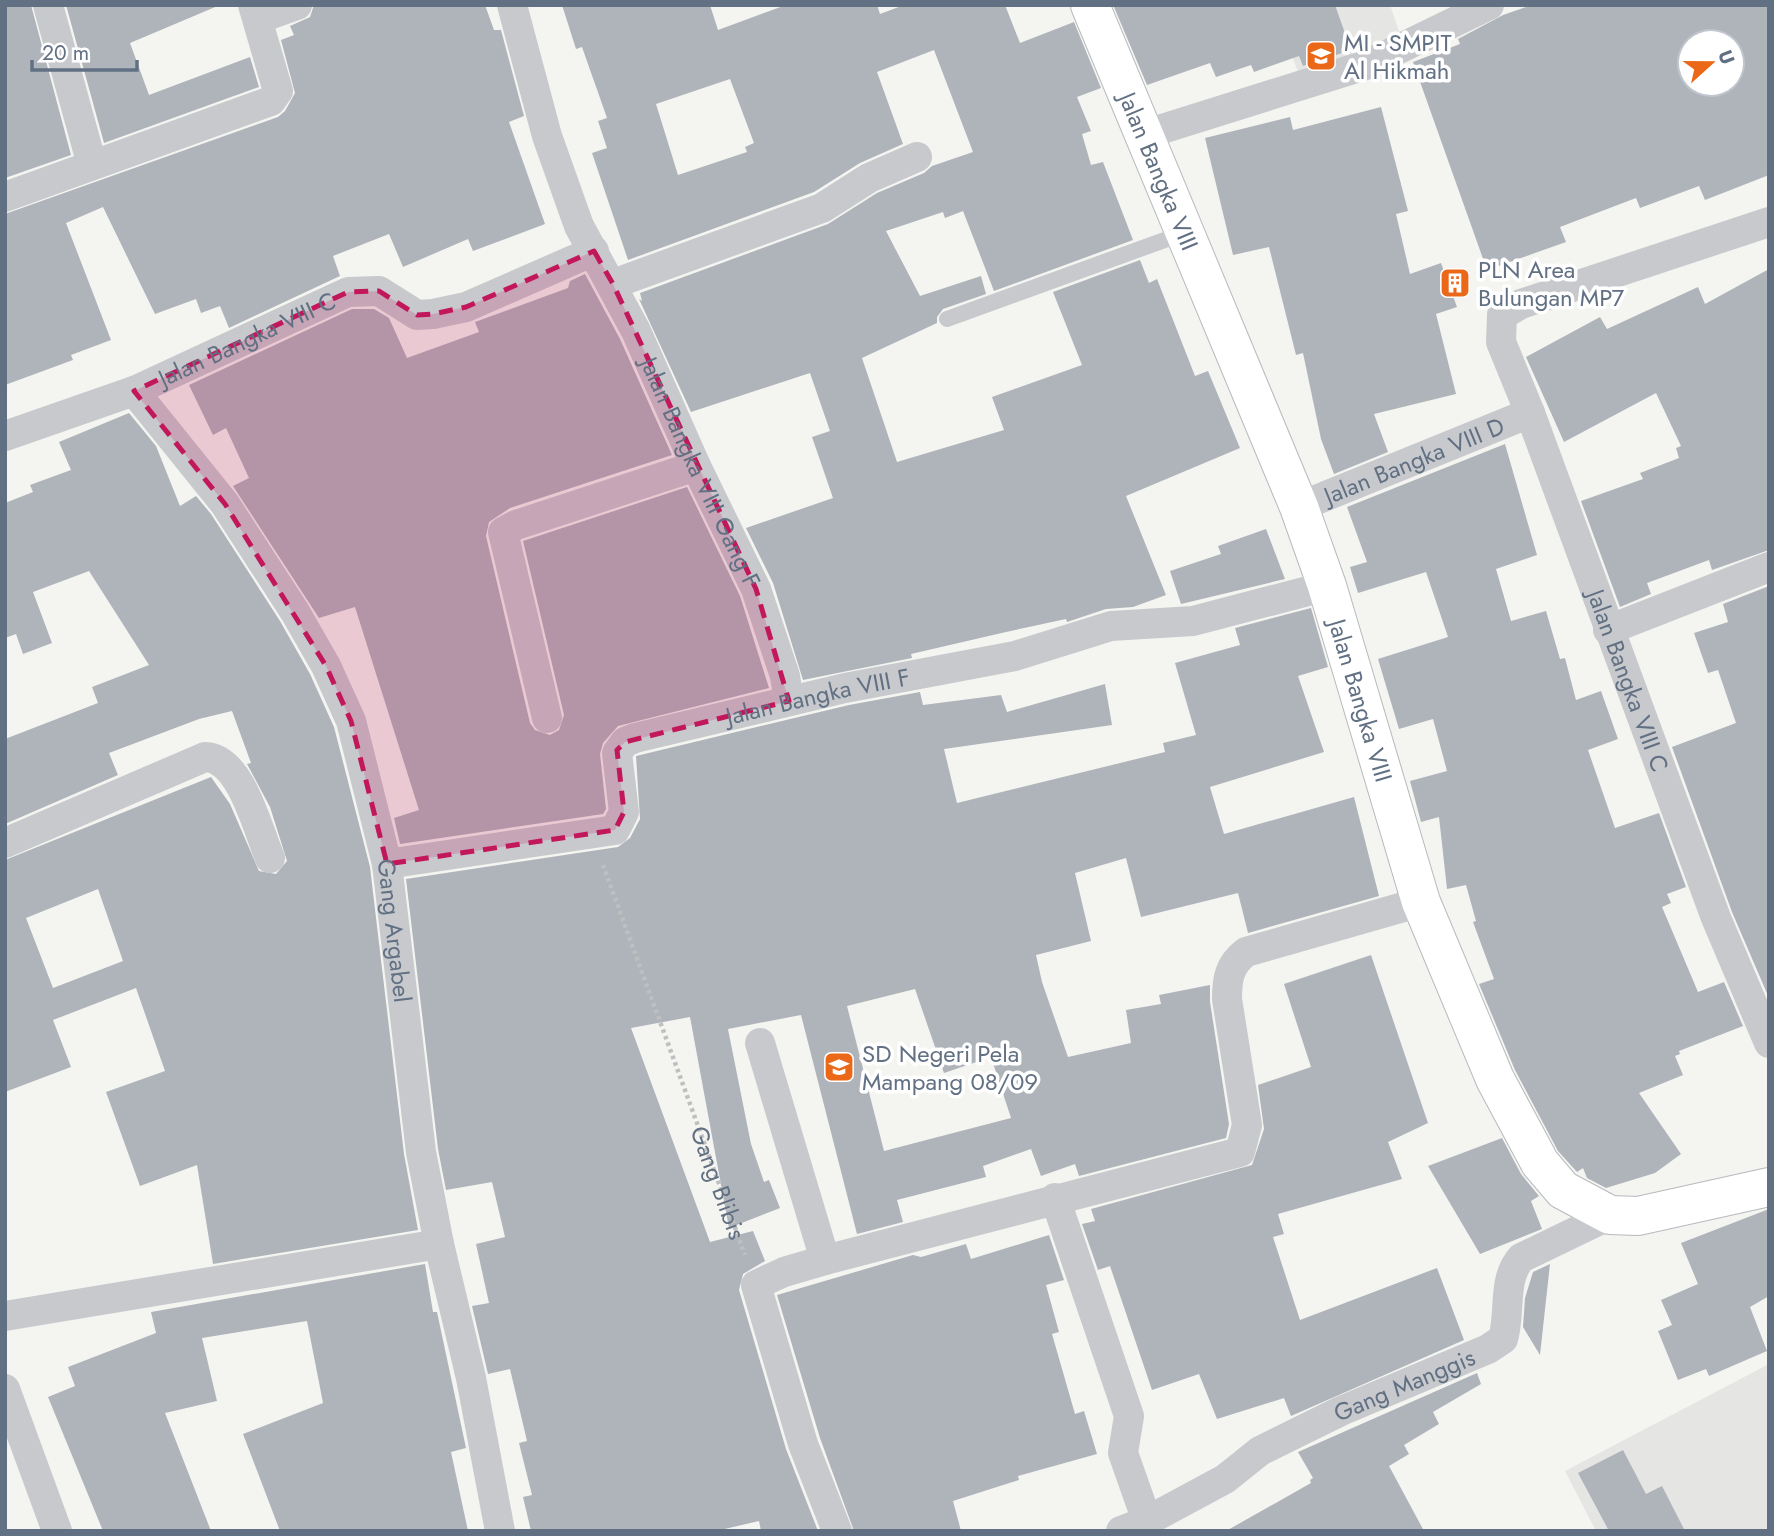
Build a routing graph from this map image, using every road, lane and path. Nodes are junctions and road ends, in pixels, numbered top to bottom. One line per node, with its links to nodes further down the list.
1 (48, 5): 9 (street)
2 (297, 5): 6 (street)
3 (512, 5): 13 (street)
4 (1090, 5): 7 (street, Jalan Bangka VIII)
5 (1489, 5): 7 (street)
6 (256, 12): 9 (street)
7 (1143, 135): 12 (street, Jalan Bangka VIII)
8 (917, 157): 14 (street)
9 (92, 165): 10 (street)
10 (5, 197)
11 (1769, 222): 17 (street, Jalan Bangka VIII C)
12 (1184, 233): 15 (lane); 20 (street, Jalan Bangka VIII)
13 (594, 251): 14 (street, Jalan Bangka VIII Gang F); 16 (street, Jalan Bangka VIII C)
14 (613, 284): 19 (street, Jalan Bangka VIII Gang F)
15 (947, 319)
16 (134, 390): 18 (street, Jalan Bangka VIII C); 29 (street, Gang Argabel)
17 (1530, 414): 20 (street, Jalan Bangka VIII D); 23 (street, Jalan Bangka VIII C)
18 (5, 436)
19 (696, 466): 24 (street, Jalan Bangka VIII Gang F); 25 (street)
20 (1299, 507): 22 (street, Jalan Bangka VIII)
21 (1769, 567): 23 (street)
22 (1327, 586): 24 (street, Jalan Bangka VIII F); 30 (street, Jalan Bangka VIII)
23 (1608, 630): 32 (street, Jalan Bangka VIII C)
24 (789, 701): 26 (street, Jalan Bangka VIII F)
25 (547, 718)
26 (592, 835): 29 (street, Jalan Bangka VIII F); 38 (path, Gang Blibis)
27 (5, 844): 28 (street)
28 (270, 858)
29 (387, 864): 36 (street, Gang Argabel)
30 (1421, 902): 34 (street); 35 (street, Jalan Bangka VIII)
31 (760, 1043): 37 (street)
32 (1769, 1043)
33 (1769, 1187): 35 (street, Jalan Bangka VIII)
34 (1055, 1198): 37 (street); 41 (street, Gang Manggis)
35 (1610, 1214): 41 (street, Gang Manggis)
36 (439, 1244): 39 (street); 43 (street, Gang Argabel)
37 (825, 1260): 38 (street)
38 (756, 1285): 44 (street)
39 (5, 1316)
40 (5, 1389): 42 (street)
41 (1134, 1526)
42 (57, 1531)
43 (500, 1531)
44 (837, 1531)

